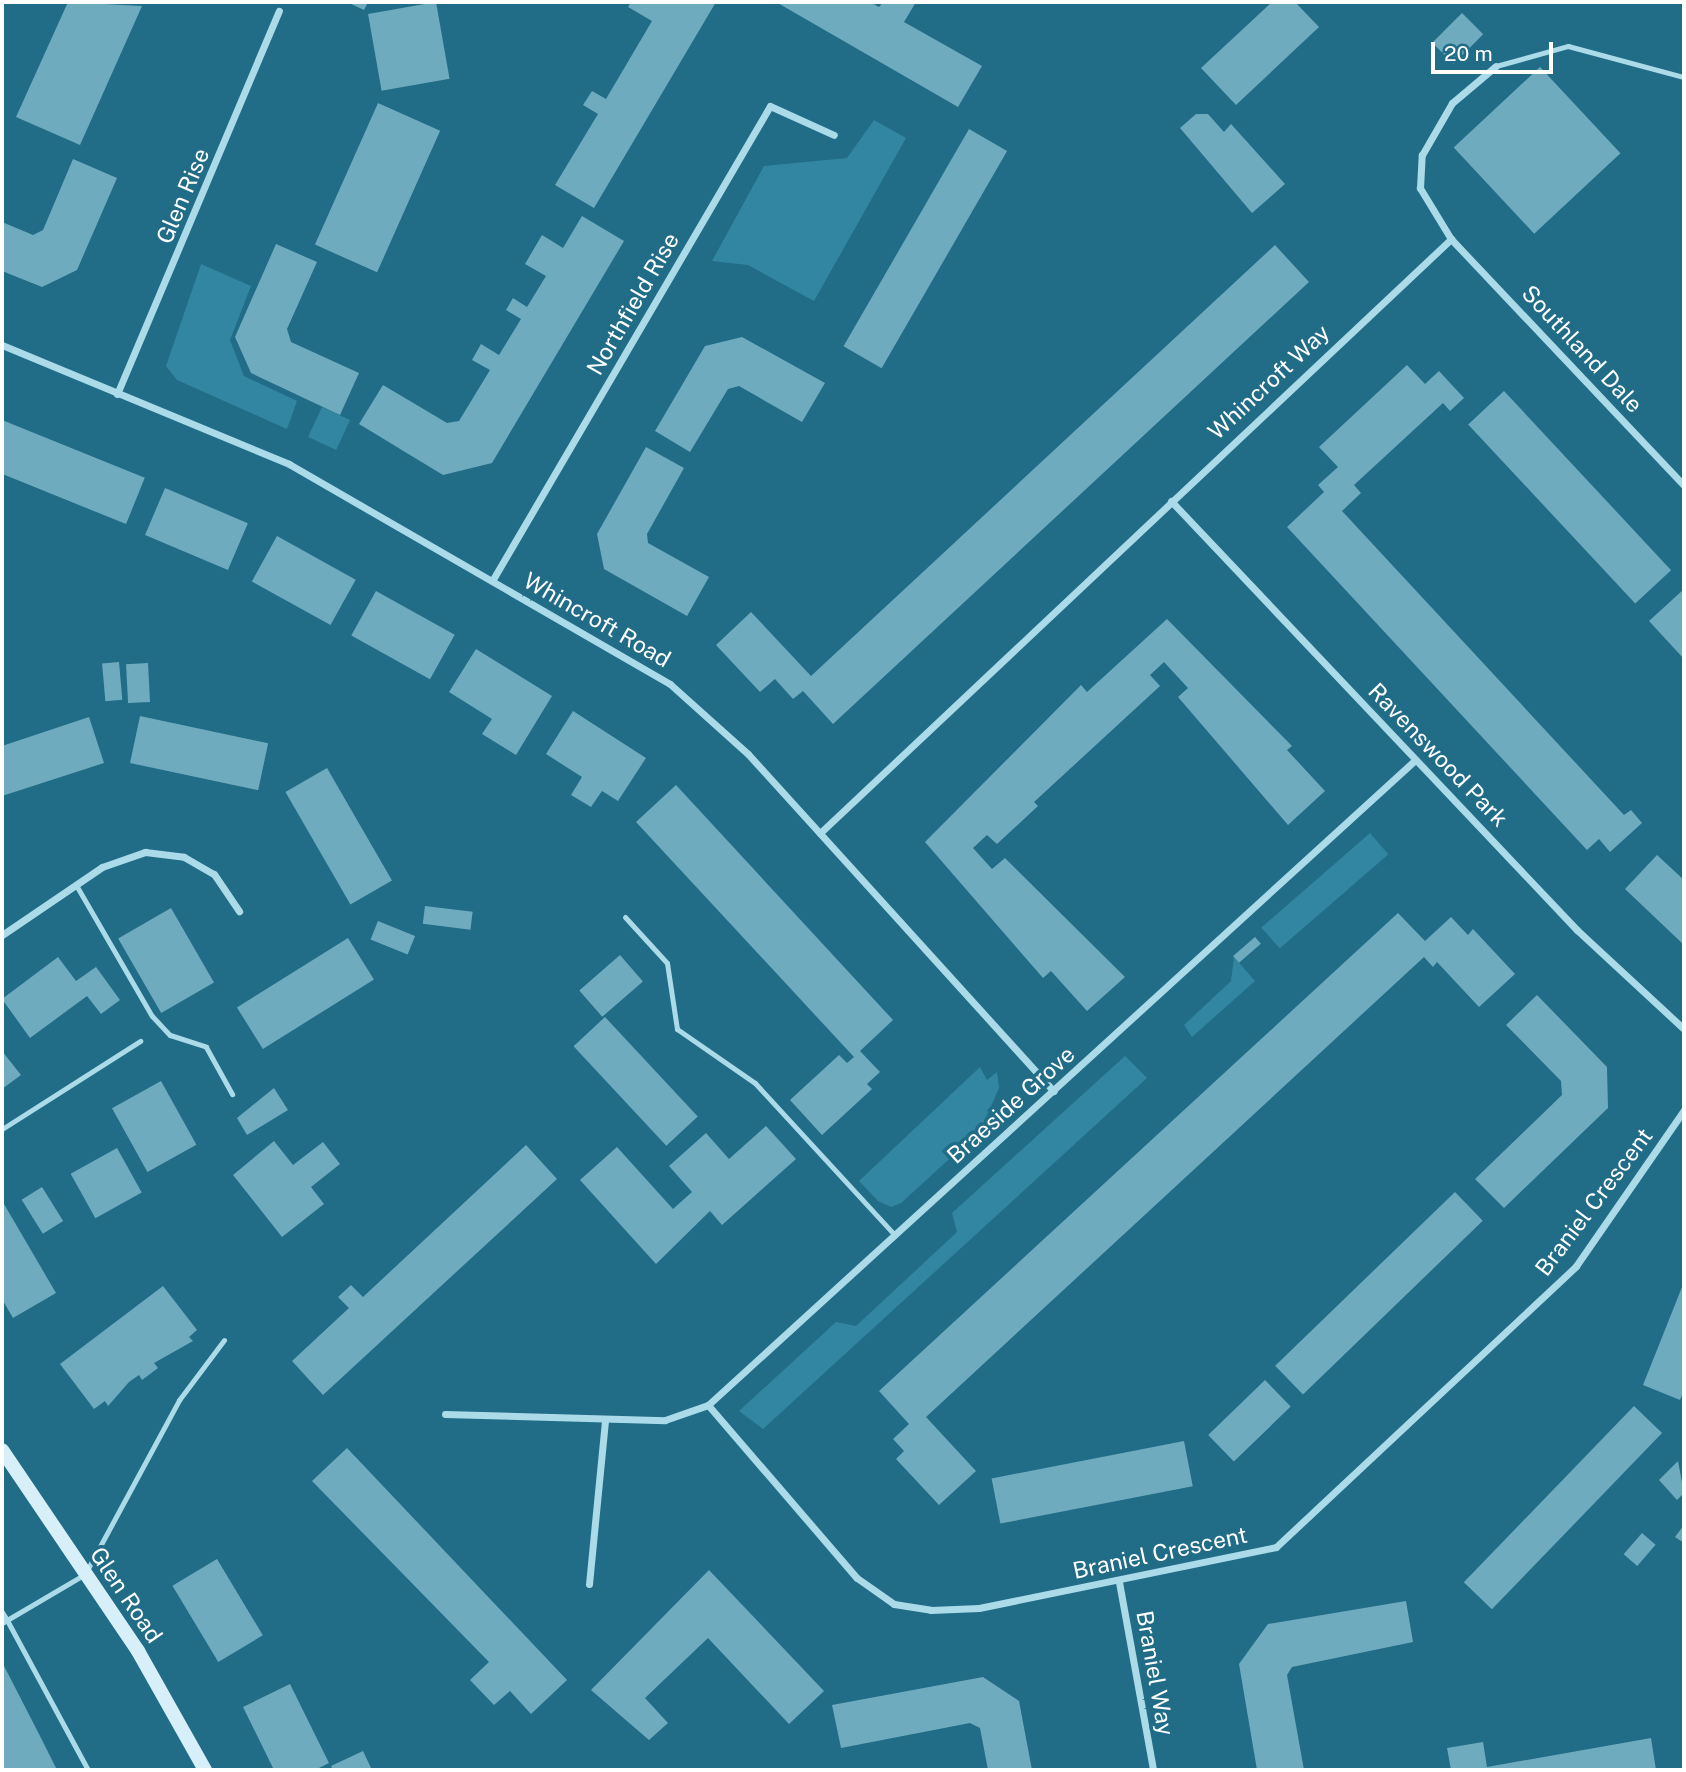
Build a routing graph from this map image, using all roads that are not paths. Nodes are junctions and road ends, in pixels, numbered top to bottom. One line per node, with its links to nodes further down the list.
1 (279, 11): 7 (street, Glen Rise)
2 (1496, 66): 3 (lane); 5 (street)
3 (1684, 77)
4 (834, 135): 10 (street, Northfield Rise)
5 (1451, 239): 8 (street, Southland Dale); 9 (street, Whincroft Way)
6 (2, 345): 7 (street, Whincroft Road)
7 (117, 394): 10 (street, Whincroft Road)
8 (1684, 485)
9 (1171, 502): 11 (street, Ravenswood Park); 12 (street, Whincroft Way)
10 (492, 581): 12 (street, Whincroft Road)
11 (1415, 760): 17 (street, Ravenswood Park); 19 (street, Braeside Grove)
12 (820, 833): 19 (street, Whincroft Road)
13 (76, 885): 14 (street); 16 (street); 20 (lane)
14 (239, 911)
15 (625, 917): 23 (lane)
16 (2, 935)
17 (1684, 1029)
18 (140, 1041): 22 (lane)
19 (1054, 1091): 23 (street, Braeside Grove)
20 (232, 1094)
21 (1684, 1110): 30 (street, Braniel Crescent)
22 (2, 1129)
23 (895, 1235): 25 (street, Braeside Grove)
24 (223, 1340): 29 (lane)
25 (708, 1405): 27 (street, Braeside Grove); 30 (street, Braniel Crescent)
26 (445, 1414): 27 (street, Braeside Grove)
27 (605, 1421): 31 (street)
28 (2, 1450): 29 (street, Glen Road)
29 (85, 1574): 33 (lane); 35 (street, Glen Road)
30 (1119, 1582): 36 (street, Braniel Way)
31 (589, 1584)
32 (2, 1612): 33 (lane)
33 (4, 1622): 34 (lane)
34 (88, 1770)
35 (205, 1770)
36 (1153, 1770)

